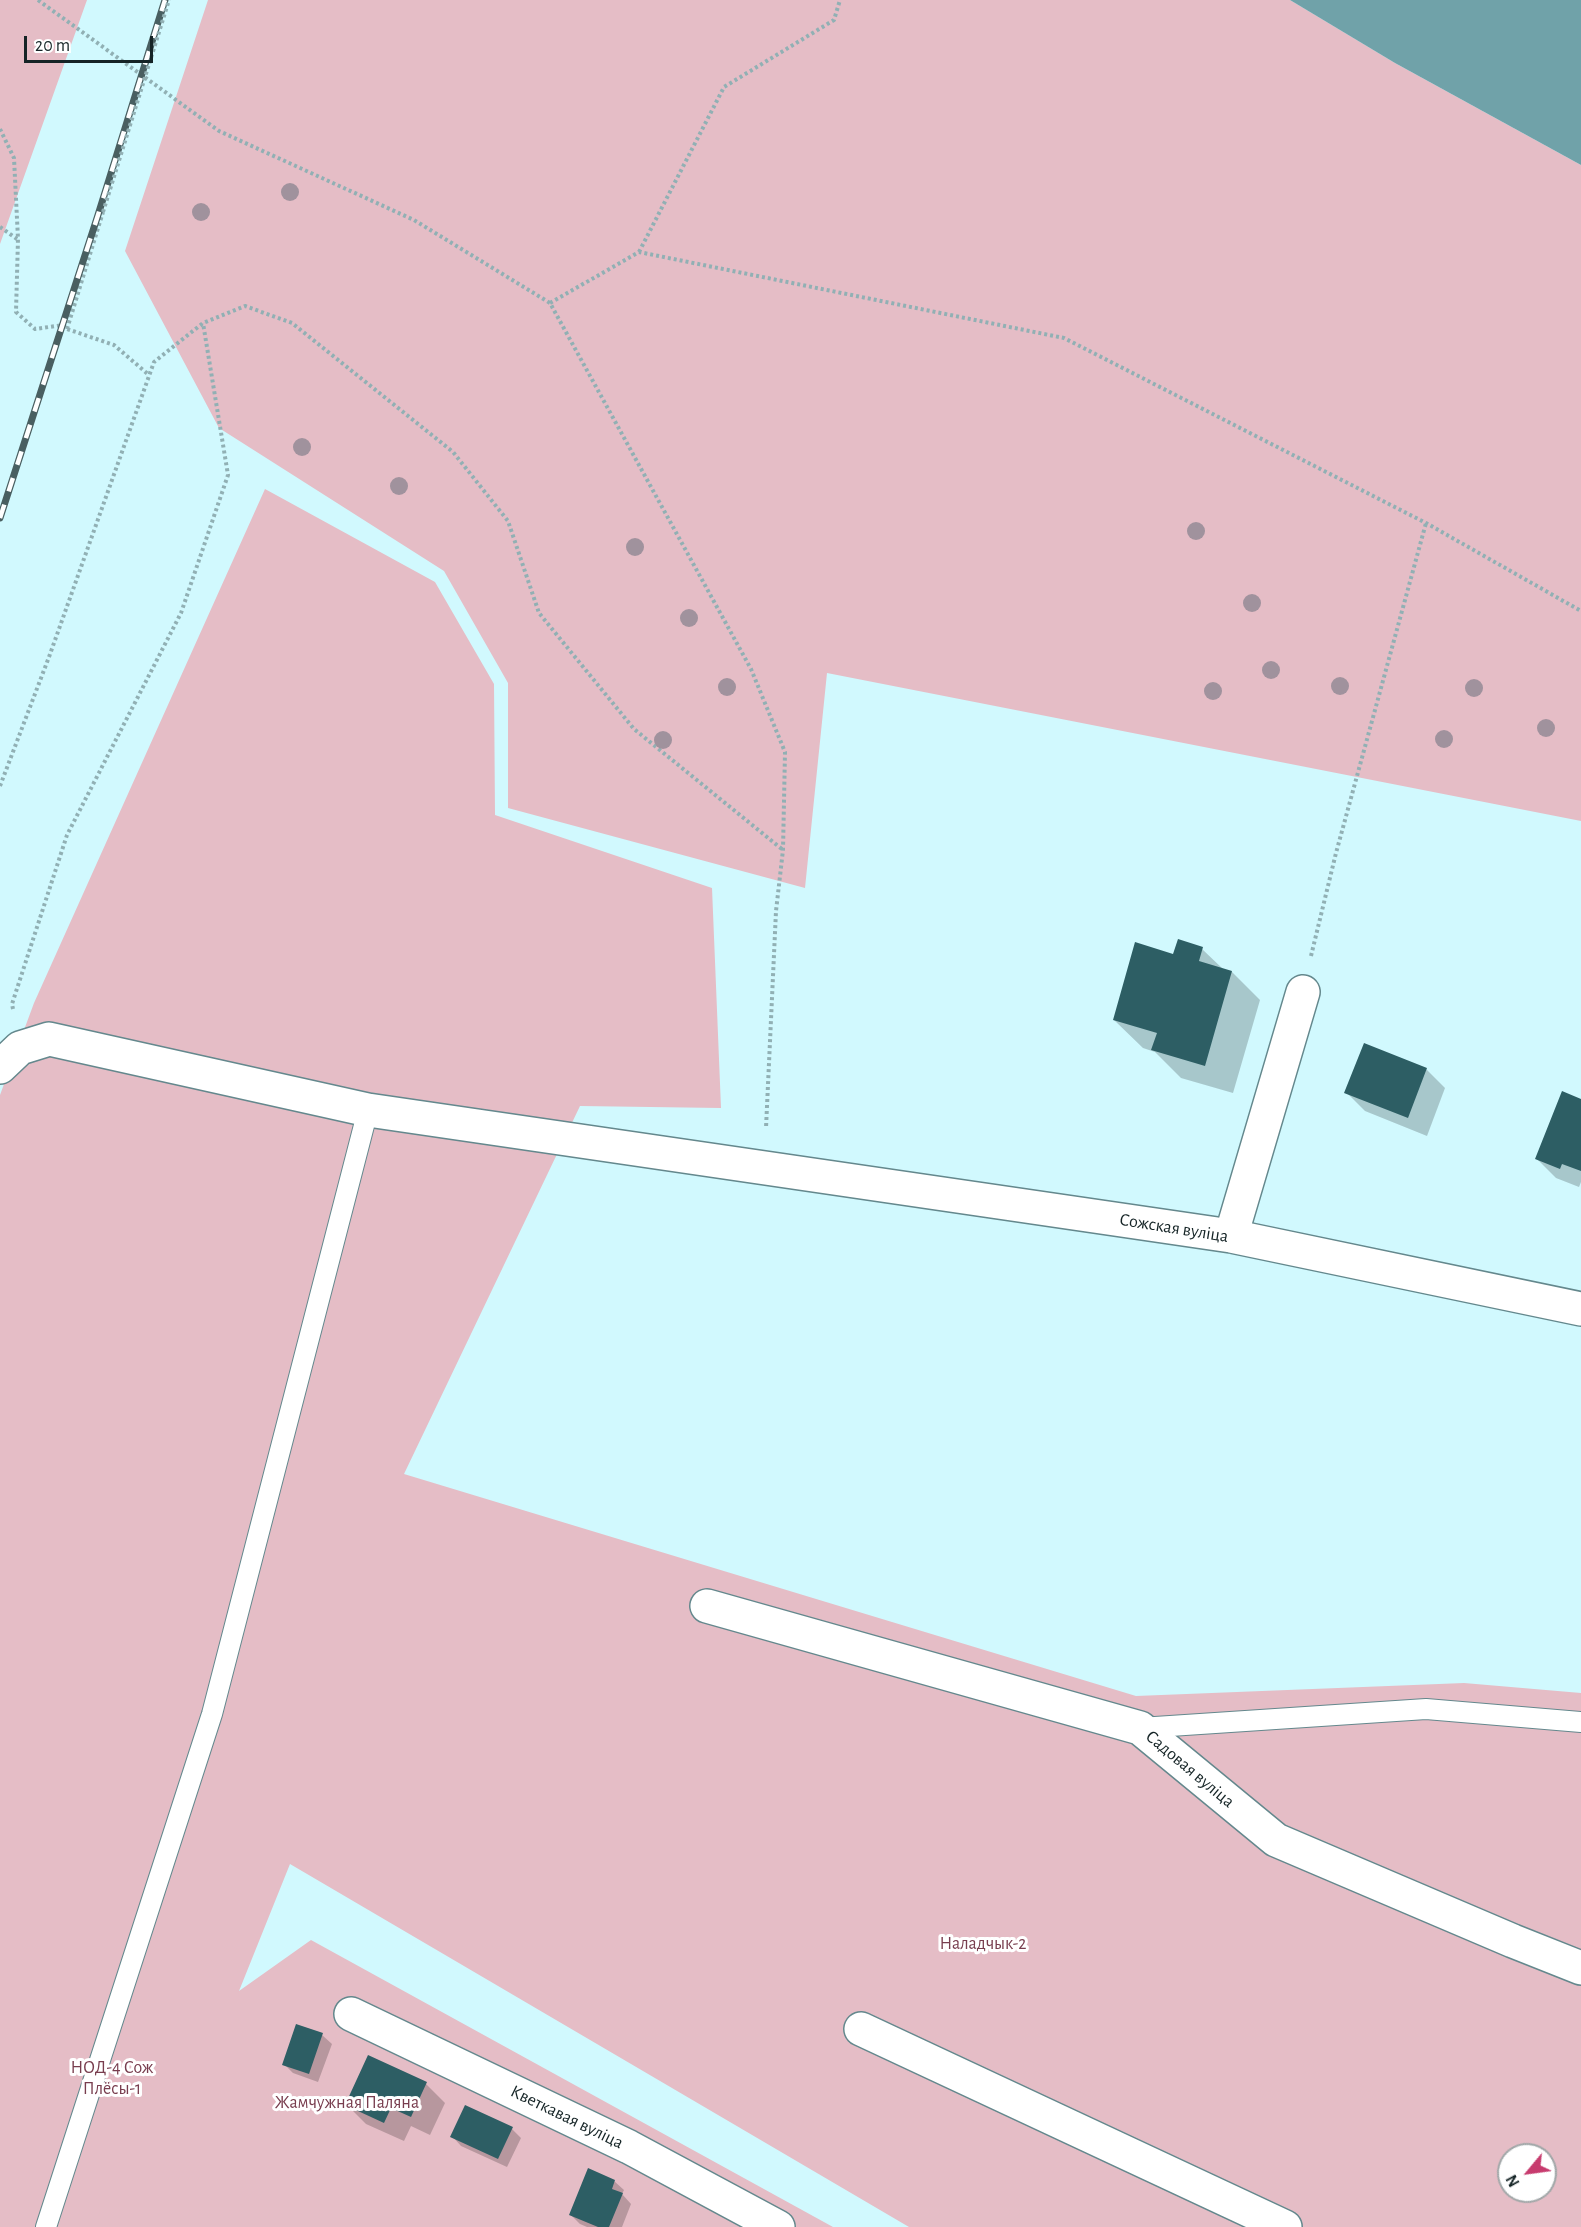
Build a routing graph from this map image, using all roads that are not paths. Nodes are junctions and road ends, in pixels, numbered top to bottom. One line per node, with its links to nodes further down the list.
1 (1303, 992): 4 (street)
2 (10, 1057): 3 (street, Сожская вуліца)
3 (369, 1110): 4 (street, Сожская вуліца); 12 (lane)
4 (1231, 1236): 5 (street, Сожская вуліца)
5 (1581, 1309)
6 (707, 1606): 8 (street, Садовая вуліца)
7 (1581, 1722): 8 (lane)
8 (1140, 1728): 9 (street, Садовая вуліца)
9 (1581, 1968)
10 (351, 2014): 13 (street, Кветкавая вуліца)
11 (861, 2029): 14 (street)
12 (46, 2227)
13 (778, 2227)
14 (1285, 2227)

